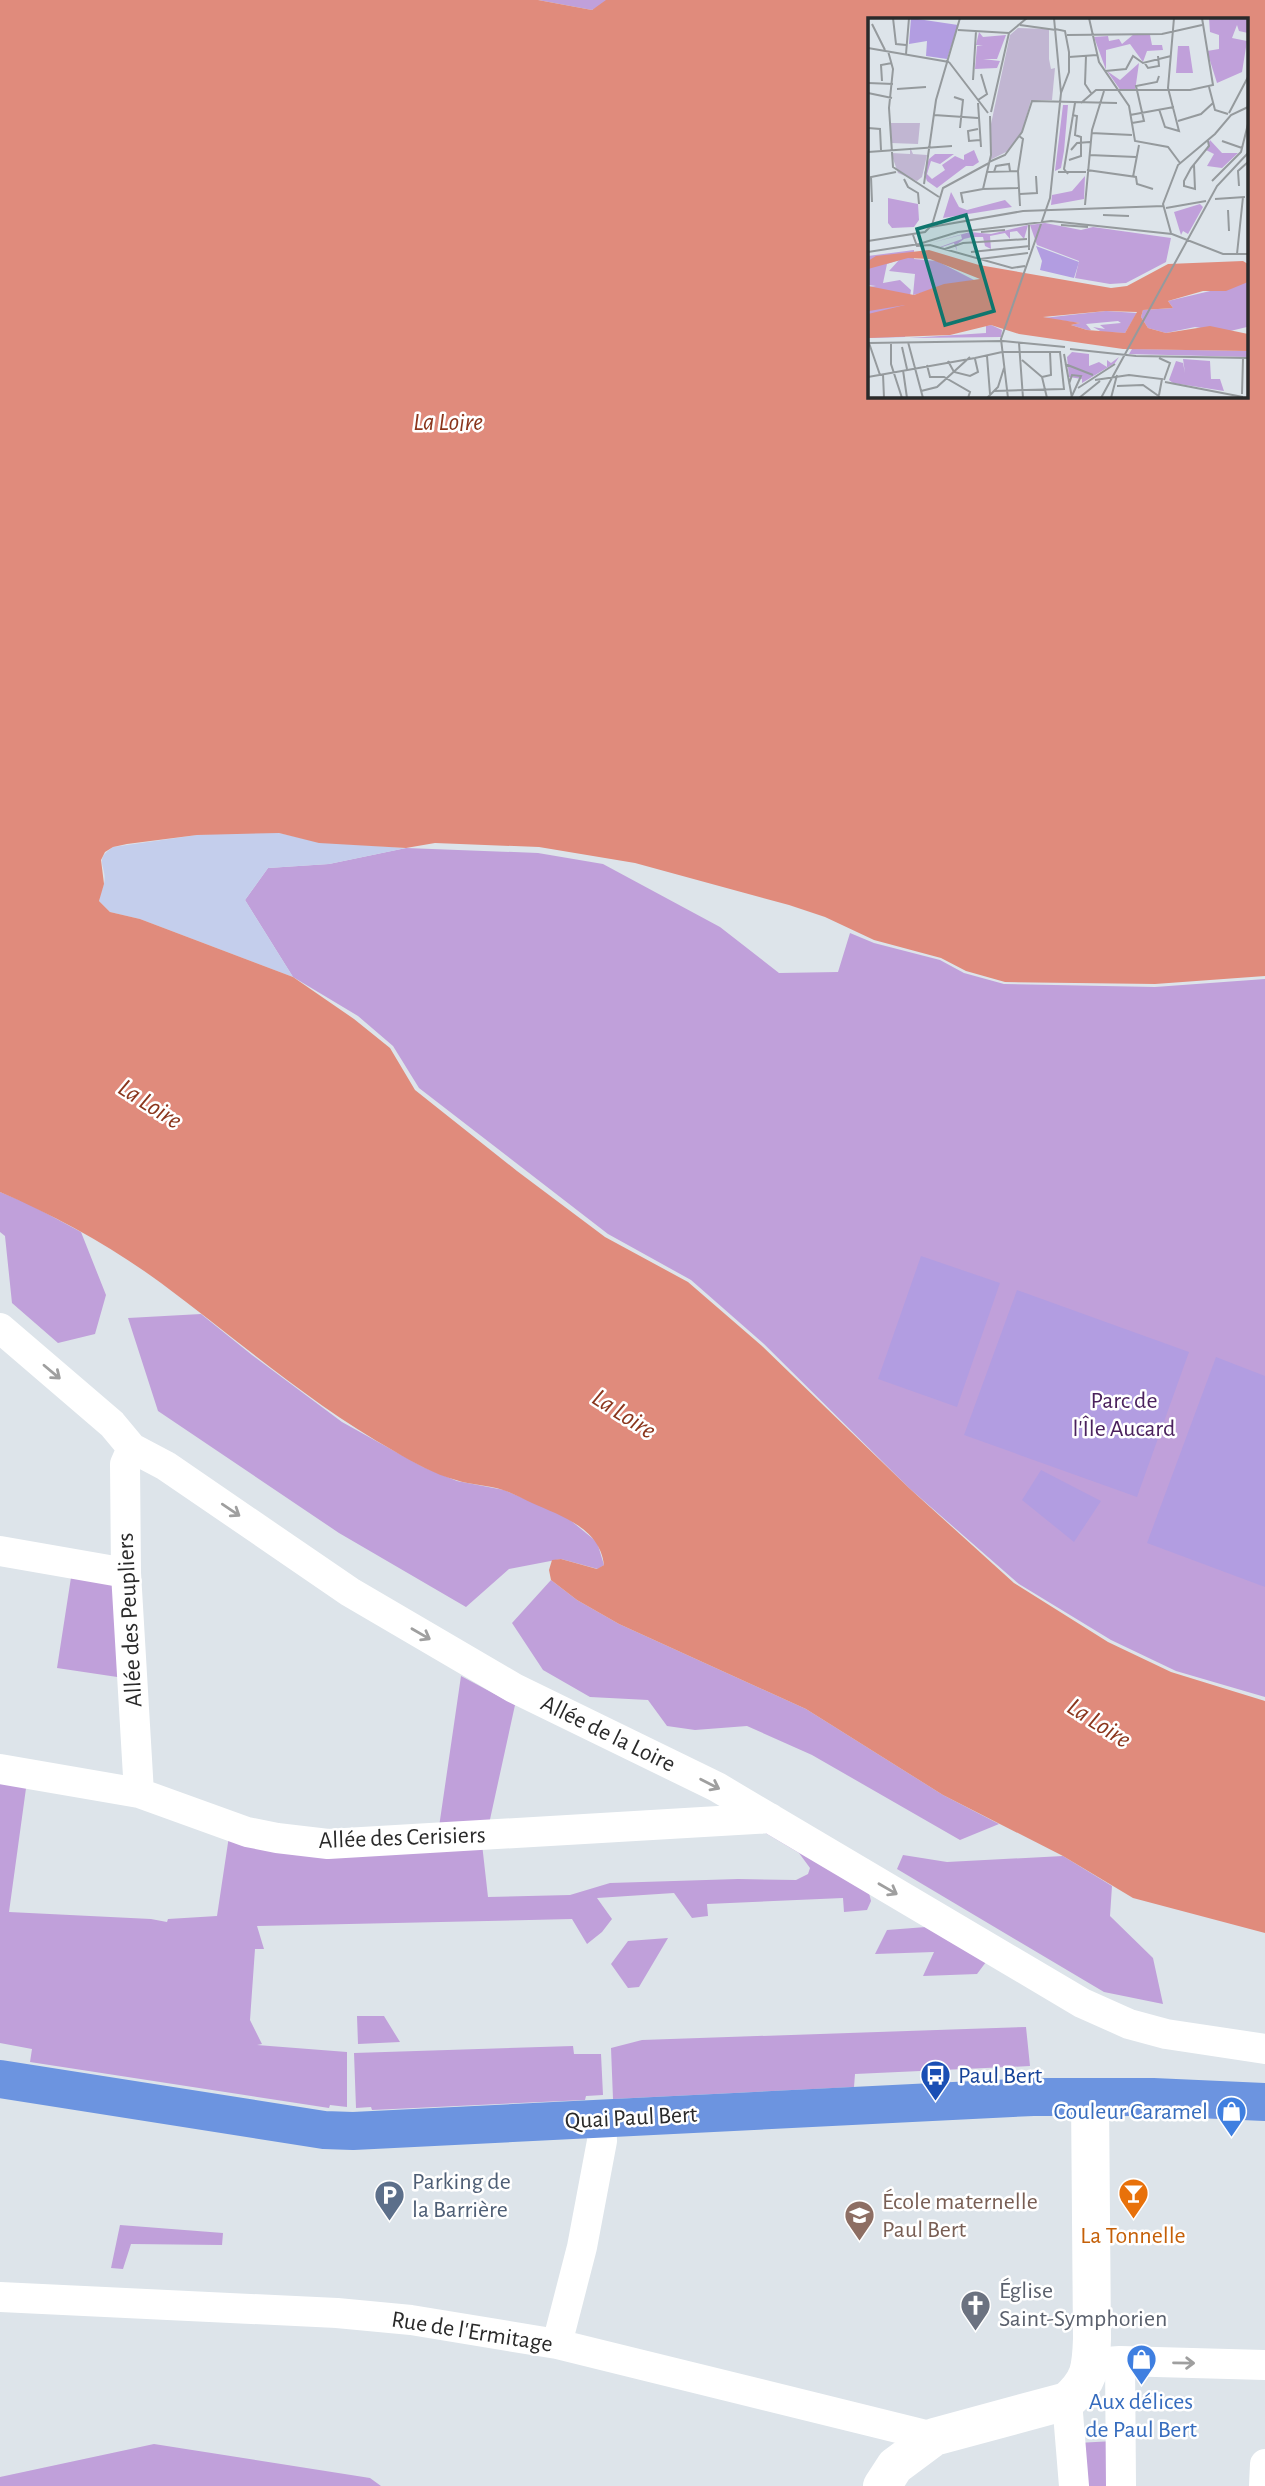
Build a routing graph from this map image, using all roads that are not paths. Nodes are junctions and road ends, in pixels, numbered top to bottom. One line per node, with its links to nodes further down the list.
1 (1, 1329): 2 (street, Allée de la Loire, one-way to 2)
2 (132, 1448): 4 (street, Allée des Peupliers); 7 (street, Allée de la Loire, one-way to 7)
3 (0, 1551): 4 (street)
4 (126, 1573): 6 (street, Allée des Peupliers)
5 (0, 1769): 6 (street, Allée des Cerisiers)
6 (139, 1793): 7 (street, Allée des Cerisiers)
7 (770, 1818): 8 (street, Allée de la Loire, one-way to 8)
8 (1265, 2049)
9 (0, 2079): 12 (main road, Quai Paul Bert)
10 (1090, 2096): 11 (main road, Quai Paul Bert); 12 (main road, Quai Paul Bert); 15 (street)
11 (1265, 2102)
12 (601, 2120): 14 (street)
13 (0, 2297): 14 (street, Rue de l'Ermitage)
14 (556, 2344): 18 (street, Rue de l'Ermitage)
15 (1106, 2362): 16 (street, one-way to 16); 17 (street); 22 (street)
16 (1265, 2365)
17 (1067, 2401): 18 (street); 21 (street)
18 (934, 2437): 20 (street)
19 (1265, 2465): 23 (street)
20 (882, 2486)
21 (1074, 2486)
22 (1121, 2486)
23 (1264, 2486)

